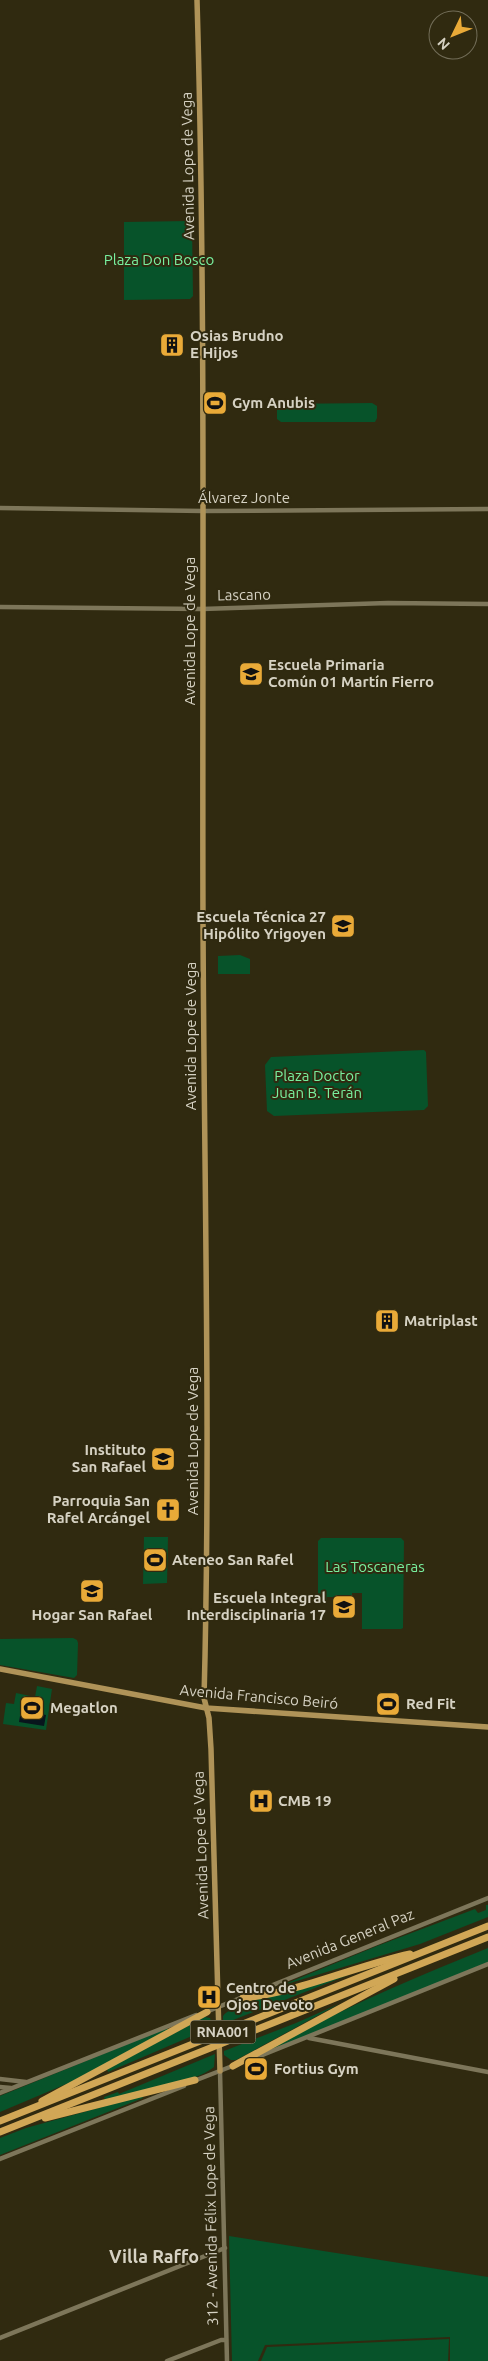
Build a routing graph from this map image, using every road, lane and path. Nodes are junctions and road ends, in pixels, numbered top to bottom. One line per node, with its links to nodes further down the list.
1 (197, 0): 4 (main road, Avenida Lope de Vega)
2 (0, 508): 4 (street, Álvarez Jonte)
3 (488, 510): 4 (street, Álvarez Jonte)
4 (203, 511): 7 (main road, Avenida Lope de Vega)
5 (488, 604): 7 (street, Lascano)
6 (0, 608): 7 (street, Lascano)
7 (202, 609): 9 (main road, Avenida Lope de Vega)
8 (0, 1669): 9 (main road, Avenida Francisco Beiró)
9 (206, 1708): 10 (main road, Avenida Francisco Beiró); 18 (main road, Avenida Lope de Vega)
10 (488, 1727)
11 (488, 1898): 17 (street, Avenida General Paz)
12 (488, 1926): 14 (highway, RNA001)
13 (488, 1937): 16 (highway, RNA001)
14 (430, 1950): 17 (highway); 30 (highway, RNA001)
15 (488, 1964): 20 (street)
16 (419, 1965): 21 (highway); 32 (highway, RNA001)
17 (243, 1998): 18 (street, Avenida General Paz)
18 (218, 2008): 19 (street, Avenida General Paz); 22 (main road, Avenida Lope de Vega)
19 (207, 2012): 26 (street, Avenida General Paz); 30 (highway)
20 (309, 2038): 21 (street); 23 (street)
21 (234, 2066): 22 (street)
22 (220, 2071): 25 (street); 35 (street, 312 - Avenida Félix Lope de Vega)
23 (488, 2072)
24 (0, 2079): 26 (street)
25 (196, 2080): 32 (highway); 34 (street)
26 (27, 2082): 28 (street, Avenida General Paz)
27 (0, 2087): 28 (street)
28 (12, 2088): 29 (street, Avenida General Paz)
29 (0, 2093)
30 (16, 2115): 31 (highway, RNA001)
31 (0, 2121)
32 (21, 2124): 33 (highway, RNA001)
33 (0, 2132)
34 (0, 2159)
35 (224, 2248): 36 (street); 37 (street, 312 - Avenida Félix Lope de Vega)
36 (0, 2338)
37 (224, 2340): 38 (street); 39 (street, 312 - Avenida Félix Lope de Vega)
38 (167, 2361)
39 (227, 2361)

